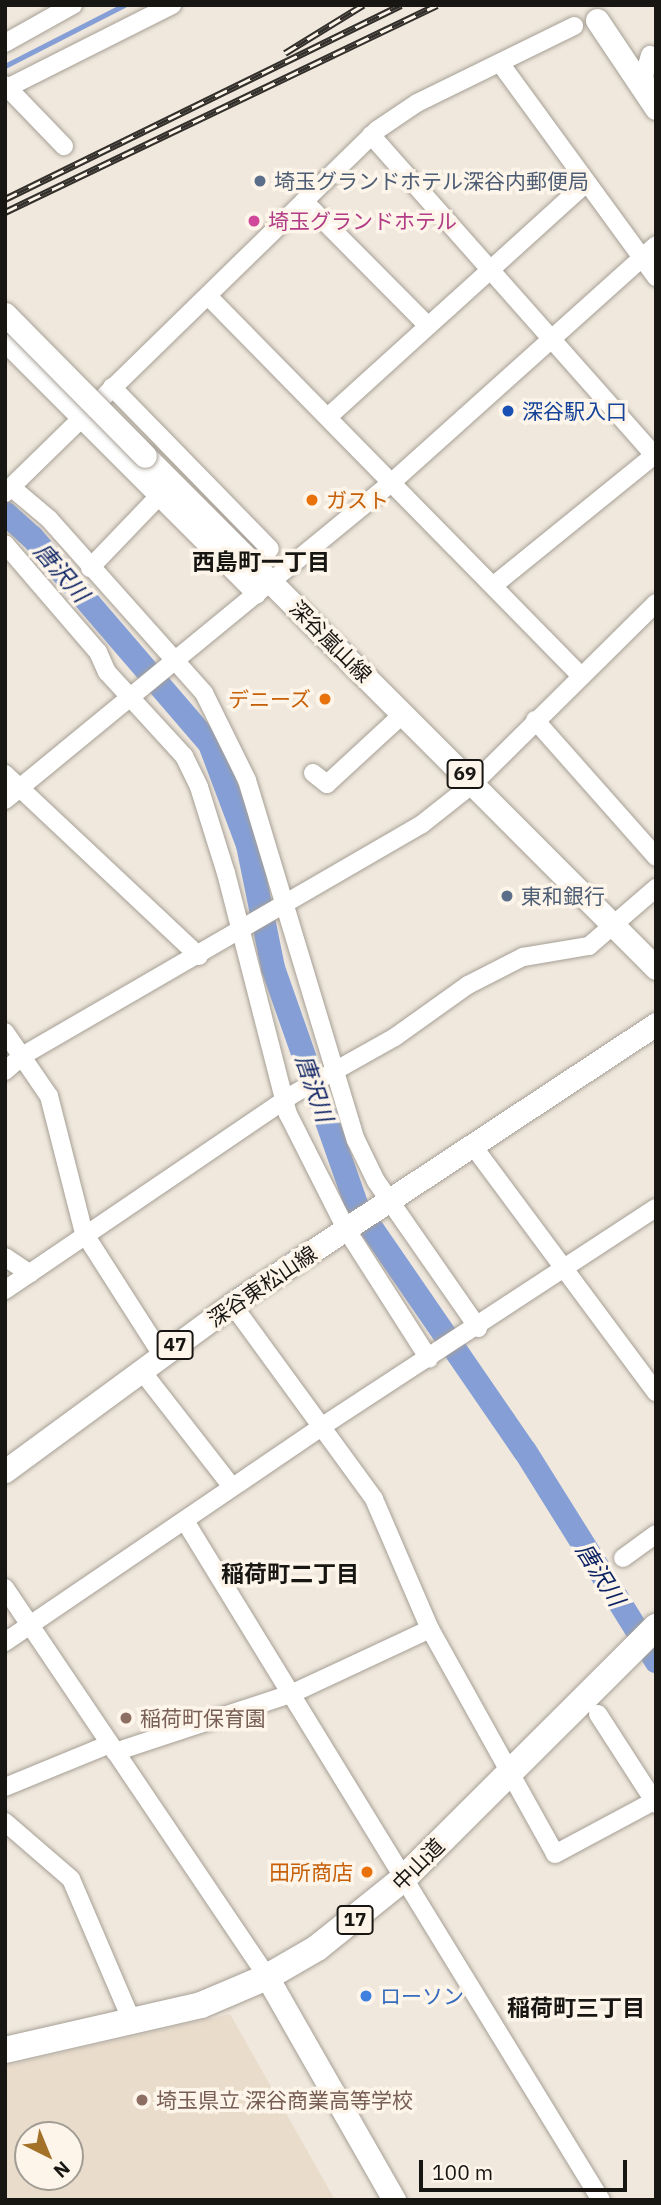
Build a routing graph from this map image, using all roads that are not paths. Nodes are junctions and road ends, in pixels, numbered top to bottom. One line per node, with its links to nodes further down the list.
1 (73, 5): 5 (street)
2 (172, 5): 9 (street)
3 (601, 13): 7 (main road)
4 (574, 26): 8 (street)
5 (5, 43)
6 (653, 54): 7 (street); 10 (street)
7 (620, 60): 10 (main road)
8 (500, 63): 11 (street); 13 (street)
9 (6, 86): 12 (street)
10 (653, 104)
11 (371, 135): 14 (street); 17 (street)
12 (64, 146)
13 (586, 183): 16 (street); 17 (street)
14 (304, 201): 19 (street); 21 (street)
15 (656, 246): 16 (street)
16 (642, 258): 18 (street); 22 (street)
17 (491, 269): 21 (street); 22 (street)
18 (656, 277)
19 (208, 296): 24 (street); 25 (street)
20 (5, 314): 35 (main road, 深谷嵐山線 / 69, bridge)
21 (428, 326): 25 (street)
22 (552, 339): 27 (street); 28 (street)
23 (5, 343): 26 (street)
24 (112, 387): 26 (street); 32 (street)
25 (328, 417): 28 (street)
26 (81, 418): 29 (street); 30 (street)
27 (655, 455): 34 (street)
28 (391, 483): 34 (street); 35 (street)
29 (8, 490): 33 (street)
30 (159, 496): 33 (street); 35 (street)
31 (5, 544): 39 (street)
32 (270, 549)
33 (90, 568): 37 (street)
34 (494, 585): 38 (street)
35 (264, 588): 37 (street); 40 (main road, 深谷嵐山線 / 69)
36 (656, 603): 38 (street)
37 (176, 661): 39 (street); 49 (street)
38 (580, 675): 41 (street)
39 (133, 697): 45 (street); 51 (street)
40 (404, 713): 42 (street); 44 (main road, 深谷嵐山線 / 69)
41 (536, 720): 44 (street); 47 (street)
42 (313, 773)
43 (5, 774): 45 (street)
44 (474, 783): 49 (street); 50 (main road, 深谷嵐山線 / 69)
45 (20, 788): 46 (street); 52 (street)
46 (5, 800)
47 (656, 858)
48 (656, 888): 50 (street)
49 (284, 904): 51 (street); 58 (street)
50 (615, 926): 53 (main road, 深谷嵐山線 / 69); 58 (street)
51 (242, 930): 52 (street); 59 (street)
52 (199, 956): 56 (street)
53 (656, 968)
54 (656, 1024): 60 (main road, 47)
55 (5, 1032): 56 (street)
56 (22, 1056): 57 (street); 64 (street)
57 (5, 1071)
58 (334, 1071): 59 (street); 61 (street)
59 (289, 1097): 63 (street); 64 (street)
60 (473, 1146): 61 (main road, 47); 66 (street)
61 (388, 1202): 63 (main road, 47); 70 (street)
62 (656, 1208): 66 (street)
63 (348, 1228): 69 (main road, 深谷東松山線 / 47); 72 (street)
64 (84, 1233): 67 (street); 71 (street)
65 (5, 1257): 67 (street)
66 (563, 1271): 70 (street); 74 (street)
67 (30, 1274): 68 (street)
68 (5, 1290)
69 (232, 1304): 71 (main road, 深谷東松山線 / 47); 75 (street)
70 (476, 1330): 72 (street)
71 (162, 1355): 73 (main road, 深谷東松山線 / 47)
72 (432, 1357): 75 (street)
73 (141, 1370): 76 (main road, 深谷東松山線 / 47); 77 (street)
74 (656, 1392)
75 (321, 1427): 77 (street); 84 (street)
76 (5, 1471)
77 (232, 1487): 78 (street)
78 (186, 1521): 82 (street); 86 (street)
79 (656, 1534): 80 (street)
80 (623, 1558)
81 (5, 1588): 82 (street)
82 (29, 1623): 85 (street); 88 (street)
83 (656, 1627): 89 (highway, 中山道 / 17)
84 (430, 1629): 86 (street); 89 (street)
85 (5, 1642)
86 (293, 1693): 88 (street); 93 (street)
87 (598, 1714): 91 (street)
88 (112, 1748): 90 (street); 94 (street)
89 (509, 1773): 91 (street); 93 (highway, 中山道 / 17)
90 (5, 1787)
91 (655, 1802)
92 (5, 1822): 95 (street)
93 (404, 1878): 94 (highway, 中山道 / 17); 98 (street)
94 (267, 1977): 95 (highway, 中山道 / 17); 97 (main road)
95 (133, 2024): 96 (highway, 中山道 / 17)
96 (5, 2050)
97 (394, 2200)
98 (601, 2200)

